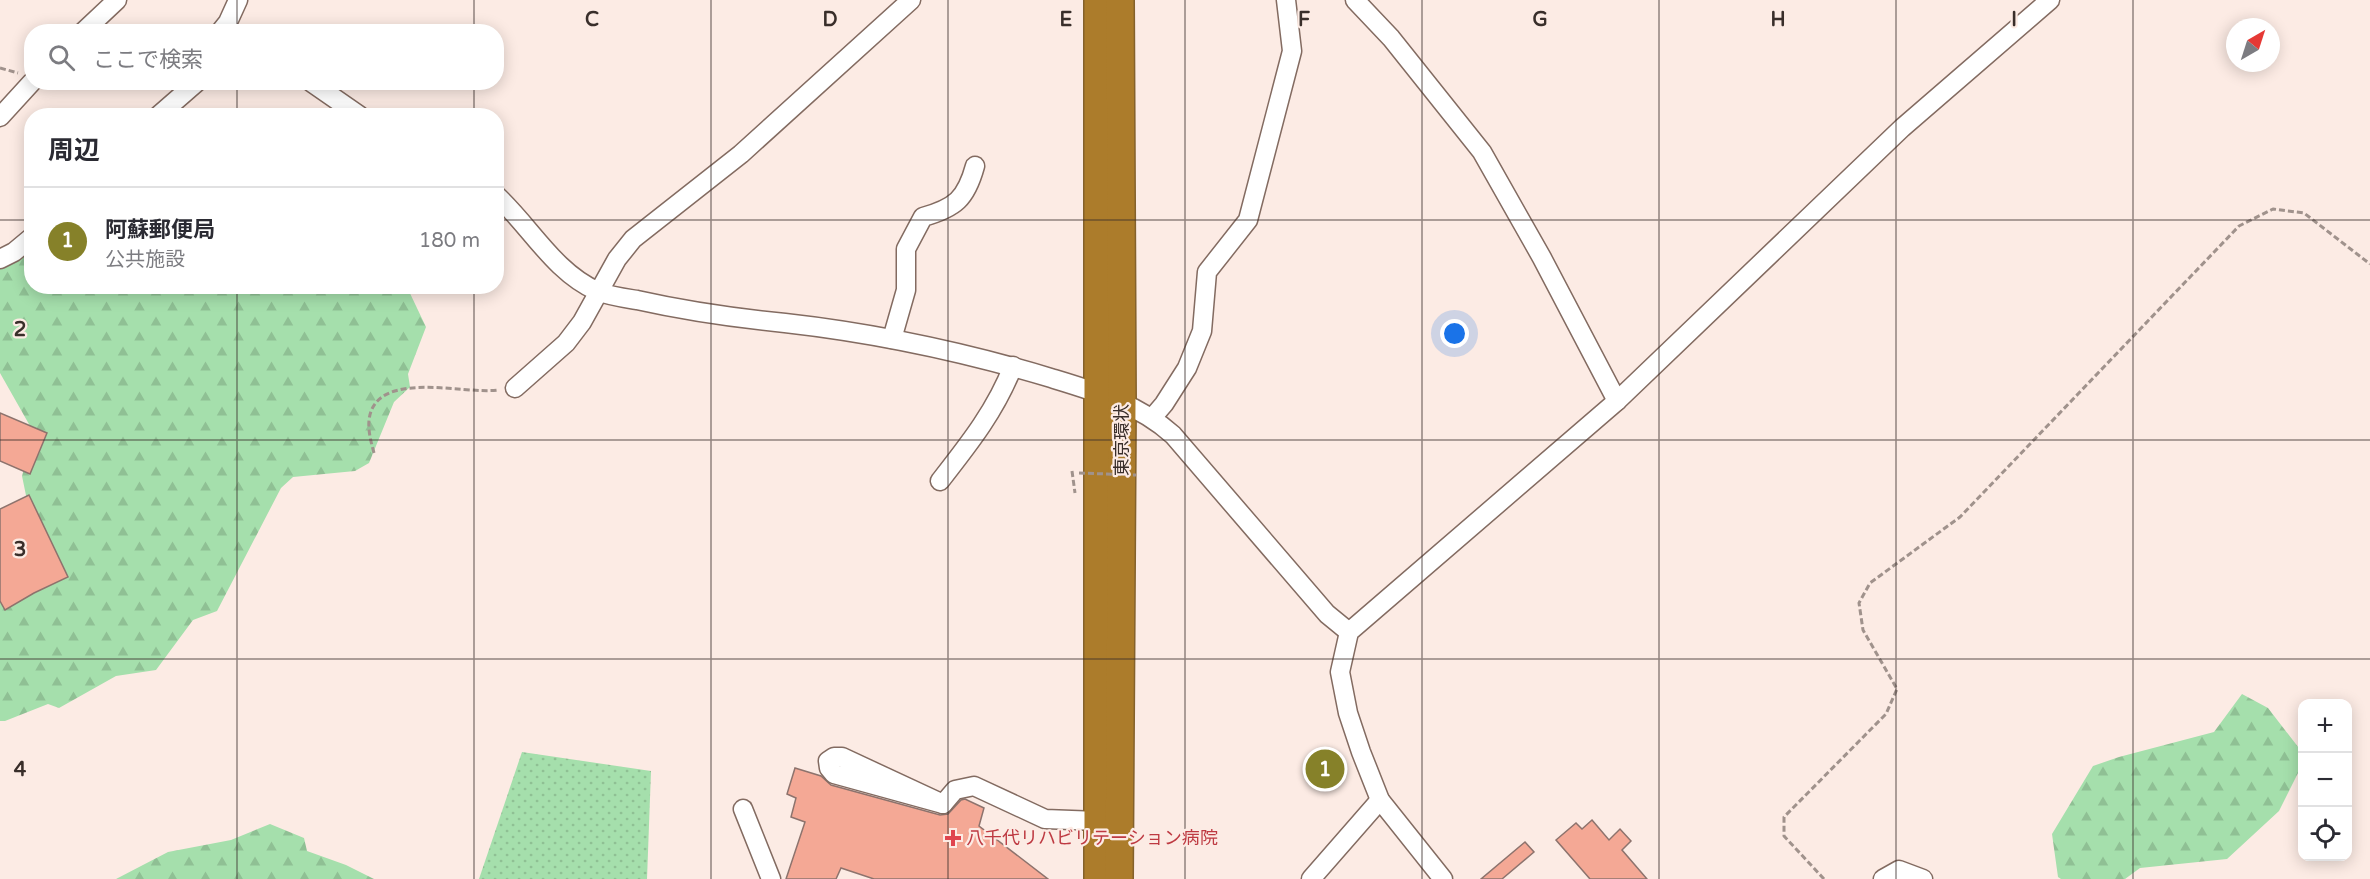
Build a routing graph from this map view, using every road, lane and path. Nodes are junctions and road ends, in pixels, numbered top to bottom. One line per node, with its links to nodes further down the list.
1 (117, 0): 9 (street)
2 (238, 0): 10 (street)
3 (911, 0): 24 (street)
4 (1098, 0): 28 (highway, 東京環状)
5 (1120, 0): 30 (highway, 東京環状)
6 (1286, 0): 31 (street)
7 (1355, 0): 29 (street)
8 (2050, 0): 29 (street)
9 (92, 24)
10 (226, 24)
11 (25, 90): 18 (street)
12 (175, 90): 15 (street)
13 (188, 90): 16 (street)
14 (323, 90): 17 (street)
15 (162, 108)
16 (166, 108)
17 (348, 108)
18 (0, 117)
19 (975, 166): 25 (street)
20 (504, 204): 24 (street)
21 (24, 244): 22 (street)
22 (0, 259)
23 (2370, 264): 46 (path)
24 (598, 292): 25 (street); 27 (street)
25 (892, 339): 26 (street)
26 (1013, 366): 28 (street); 35 (street)
27 (515, 388): 32 (path)
28 (1097, 393): 30 (street); 40 (highway, 東京環状)
29 (1617, 401): 36 (street)
30 (1122, 403): 31 (street); 43 (highway, 東京環状)
31 (1152, 418): 36 (street)
32 (374, 453)
33 (1079, 473): 34 (path, bridge)
34 (1136, 475)
35 (940, 480)
36 (1349, 632): 37 (street)
37 (1380, 800): 44 (street); 45 (street)
38 (943, 804): 38 (street); 40 (street)
39 (743, 809): 41 (street)
40 (1098, 821): 42 (highway, 東京環状)
41 (771, 879)
42 (1098, 879)
43 (1119, 879)
44 (1311, 879)
45 (1443, 879)
46 (1824, 879)
47 (1883, 879): 48 (street)
48 (1923, 879)

